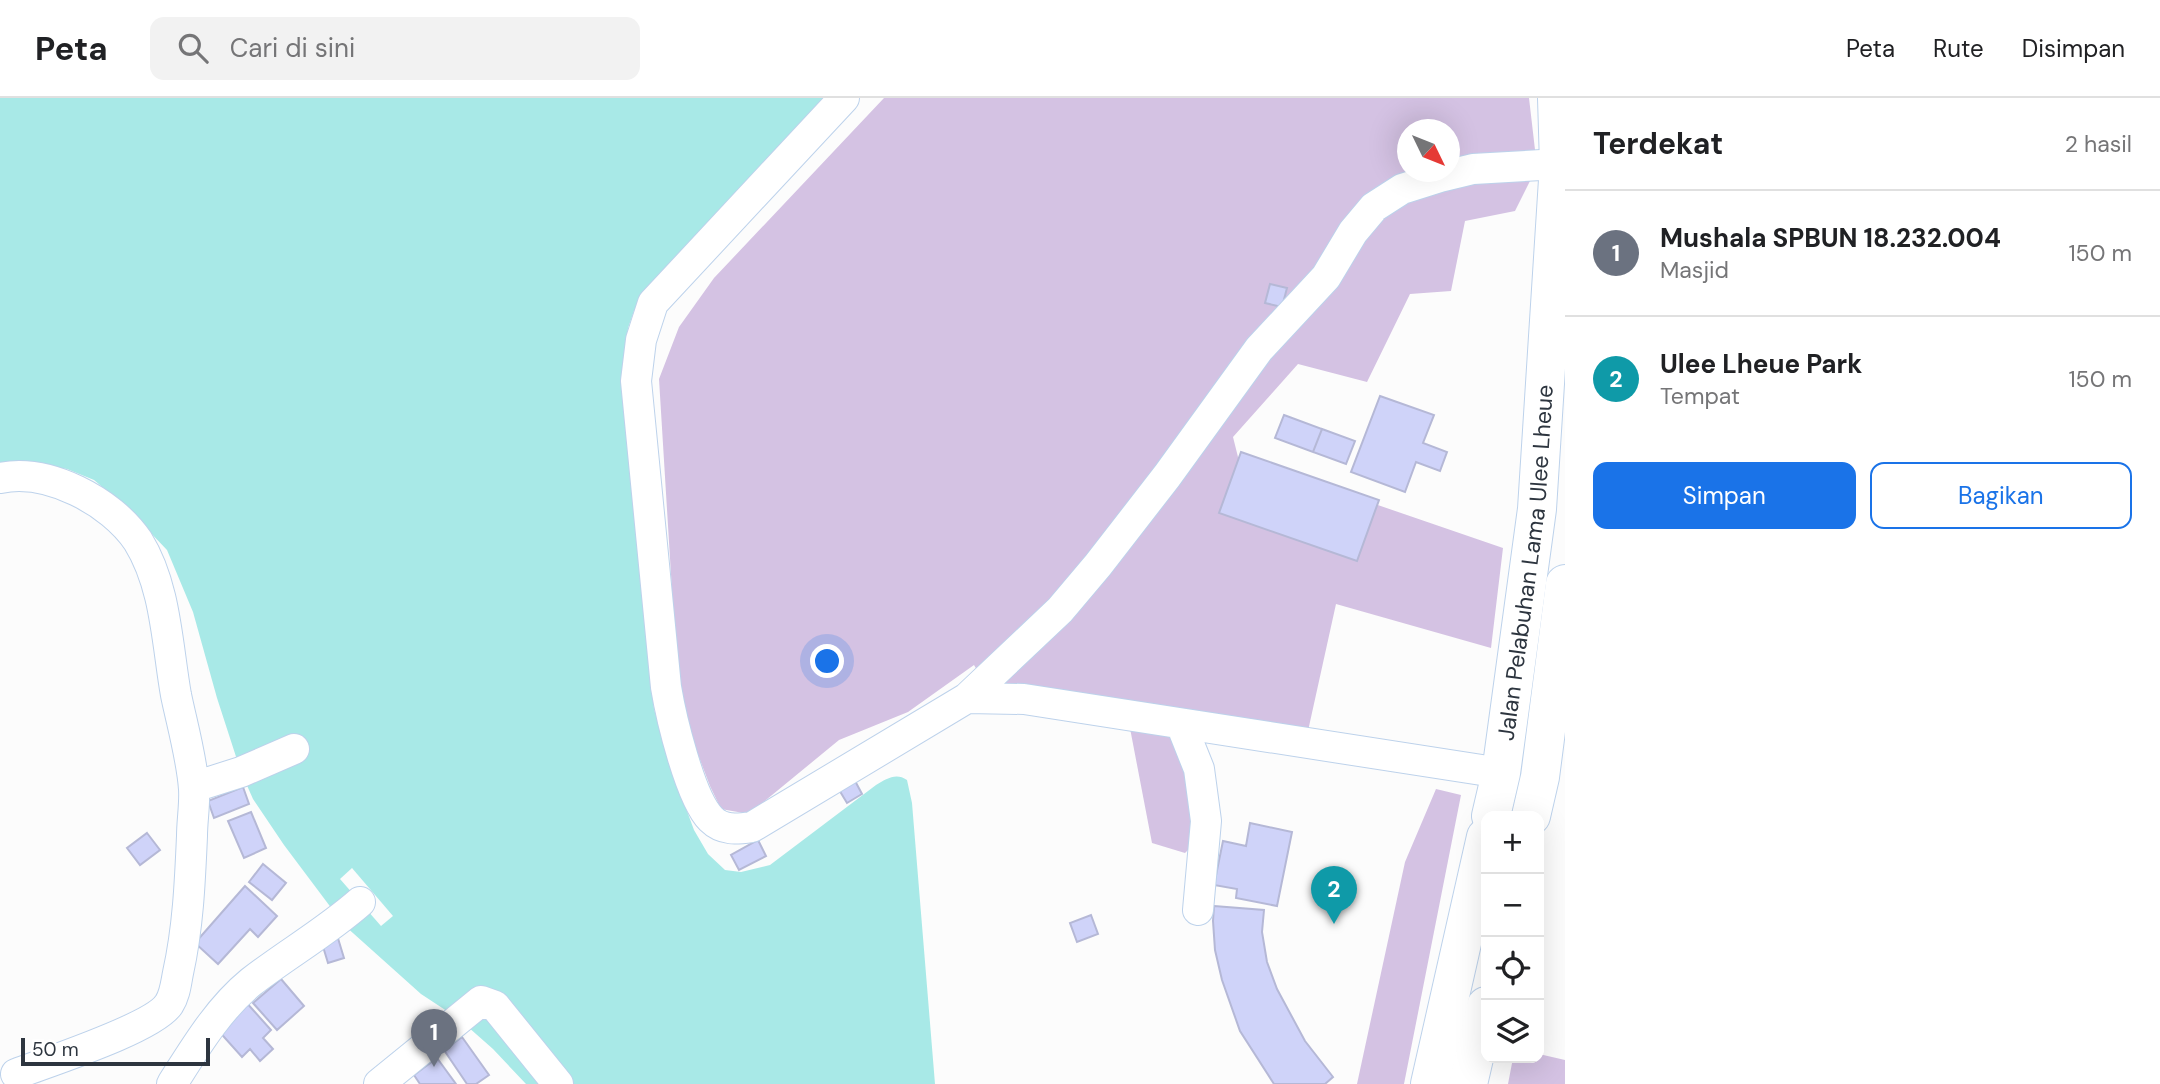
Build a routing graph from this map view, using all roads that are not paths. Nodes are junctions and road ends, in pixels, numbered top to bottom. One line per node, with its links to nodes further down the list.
1 (844, 98): 6 (street)
2 (1557, 98): 3 (highway, Jalan Pelabuhan Lama Ulee Lheue)
3 (1559, 164): 6 (street); 9 (highway, Jalan Pelabuhan Lama Ulee Lheue)
4 (0, 478): 11 (street)
5 (1565, 584): 10 (highway, Jalan Pelabuhan Lama Ulee Lheue)
6 (967, 698): 7 (street)
7 (1181, 724): 9 (street); 16 (street)
8 (294, 749): 11 (street)
9 (1501, 773): 10 (highway); 12 (highway, Jalan Pelabuhan Lama Ulee Lheue)
10 (1540, 777): 13 (highway, Jalan Pelabuhan Lama Ulee Lheue)
11 (194, 788): 17 (street)
12 (1492, 811)
13 (1532, 811)
14 (1481, 859): 24 (highway)
15 (360, 902): 18 (street)
16 (1198, 910)
17 (170, 1003): 18 (street); 20 (street)
18 (211, 1025): 21 (street)
19 (1481, 1028): 25 (highway)
20 (18, 1074)
21 (172, 1084)
22 (379, 1084): 23 (street)
23 (558, 1084)
24 (1430, 1084)
25 (1468, 1084)

